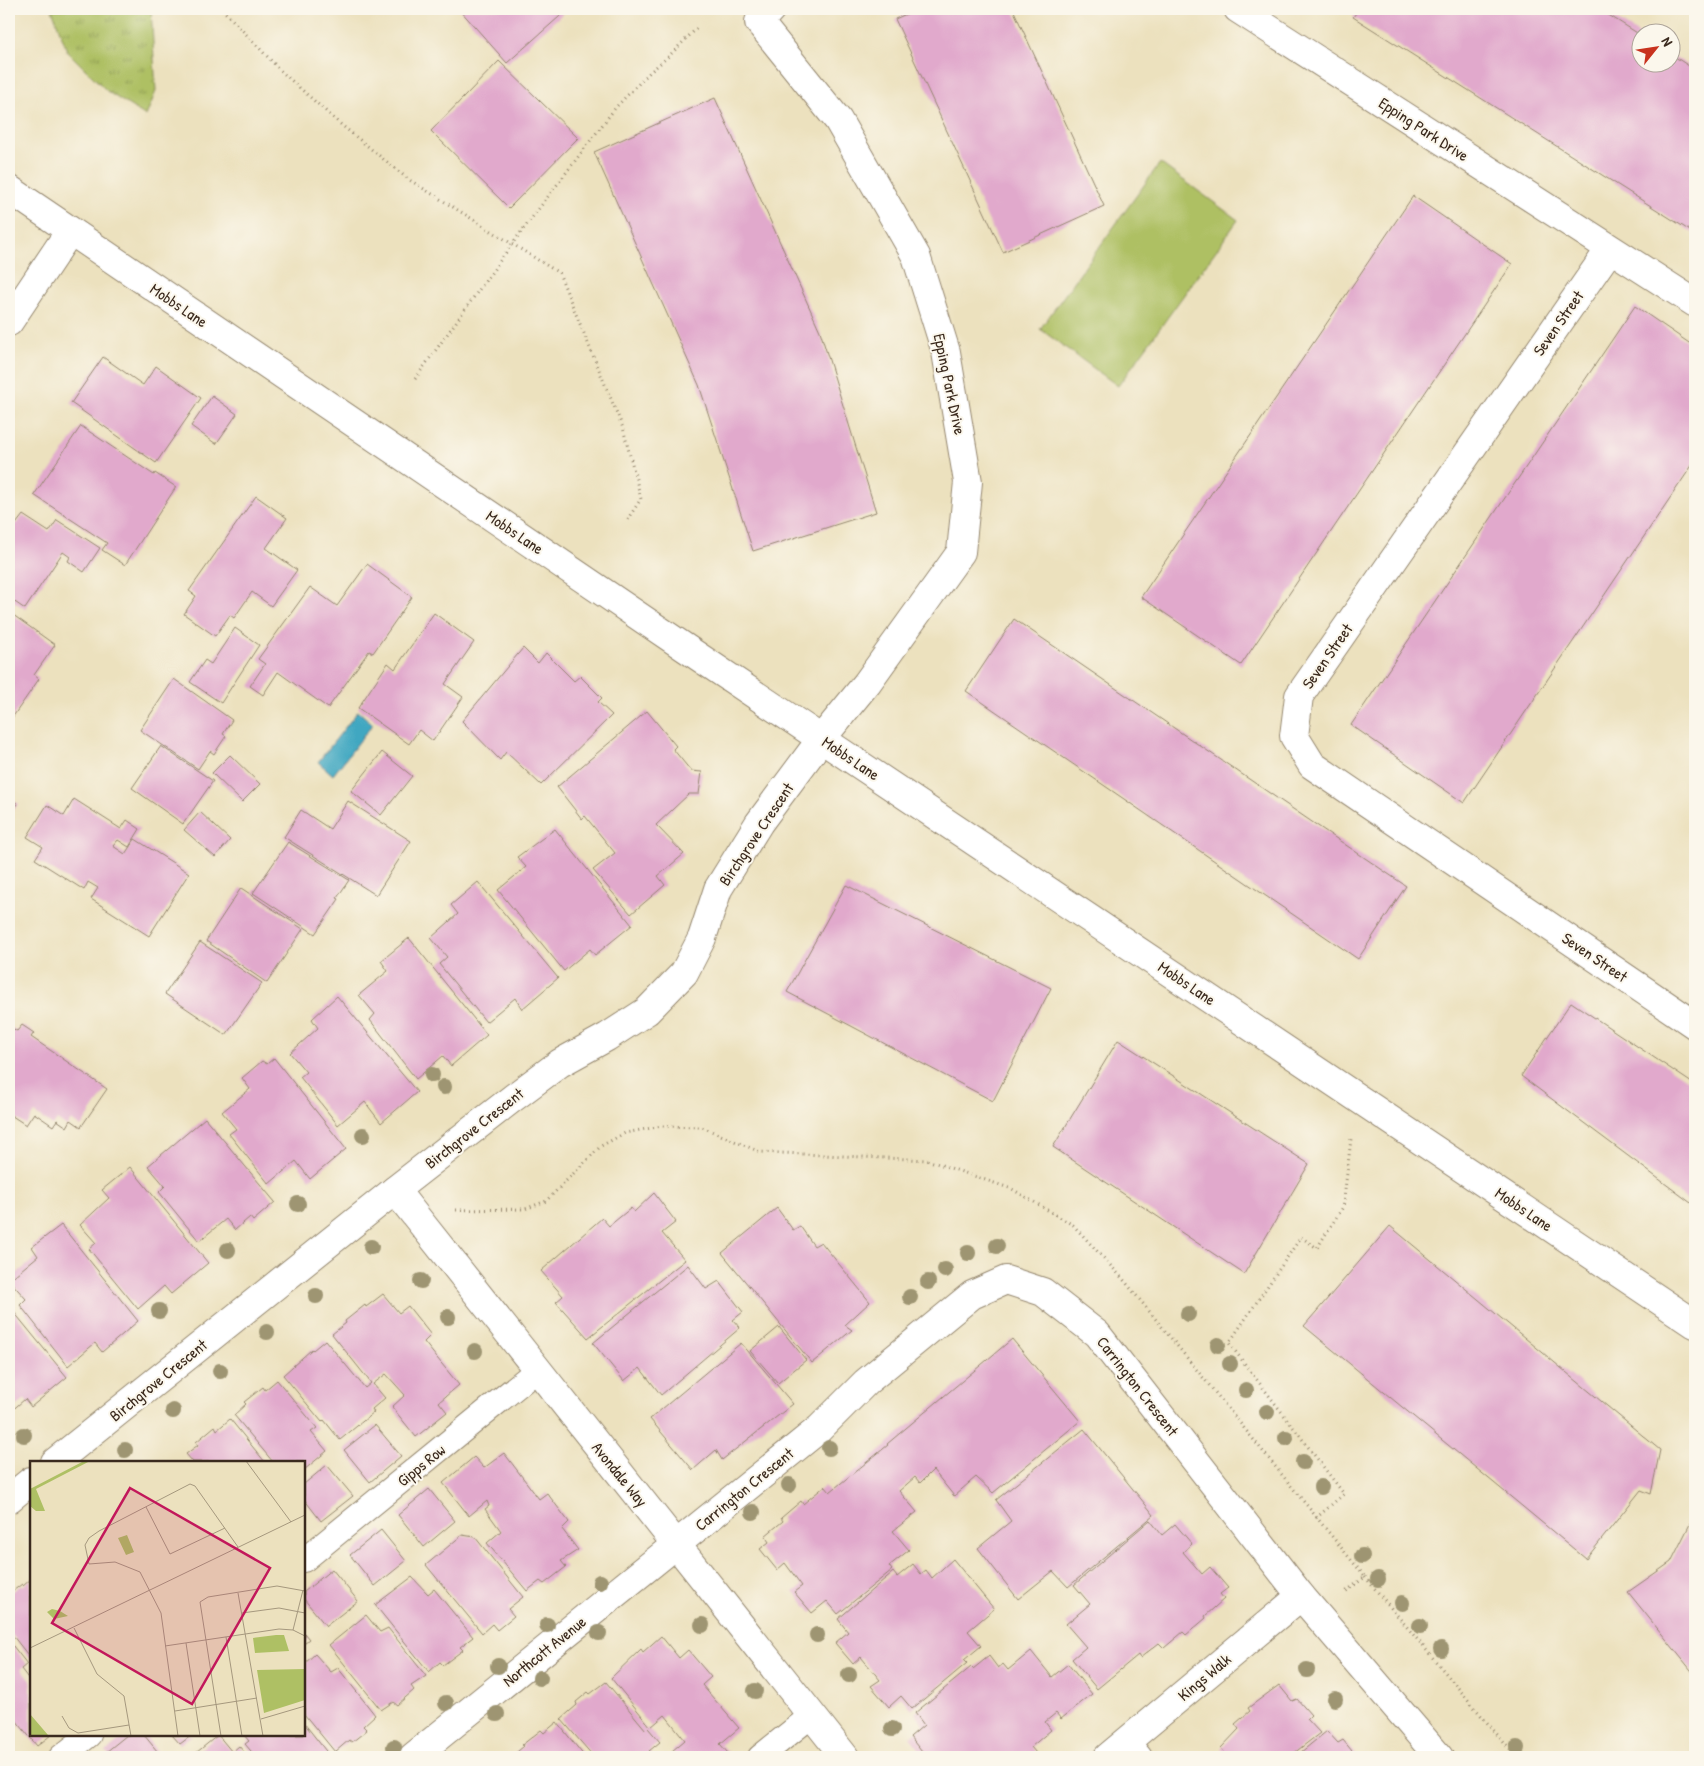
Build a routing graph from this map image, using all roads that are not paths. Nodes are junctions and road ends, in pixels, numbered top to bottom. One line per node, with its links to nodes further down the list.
1 (771, 9): 8 (street, Epping Park Drive)
2 (1238, 9): 5 (street, Epping Park Drive)
3 (9, 189): 4 (street, Mobbs Lane)
4 (70, 231): 7 (street); 8 (street, Mobbs Lane)
5 (1610, 249): 6 (street, Epping Park Drive); 9 (street, Seven Street)
6 (1695, 303)
7 (9, 322)
8 (822, 738): 10 (street, Birchgrove Crescent); 11 (street, Mobbs Lane)
9 (1695, 1025)
10 (395, 1190): 12 (street, Avondale Way); 13 (street, Birchgrove Crescent)
11 (1695, 1324)
12 (537, 1370): 16 (street, Avondale Way); 17 (lane, Gipps Row)
13 (56, 1461)
14 (30, 1482): 15 (street)
15 (9, 1500)
16 (676, 1545): 18 (street, Carrington Crescent); 19 (street, Avondale Way); 23 (street, Northcott Avenue)
17 (305, 1559)
18 (1301, 1596): 21 (street, Kings Walk); 26 (street, Carrington Crescent)
19 (811, 1716): 24 (lane); 25 (street, Avondale Way)
20 (88, 1736): 22 (lane)
21 (1125, 1752)
22 (61, 1757)
23 (413, 1757)
24 (760, 1757)
25 (845, 1757)
26 (1439, 1757)

